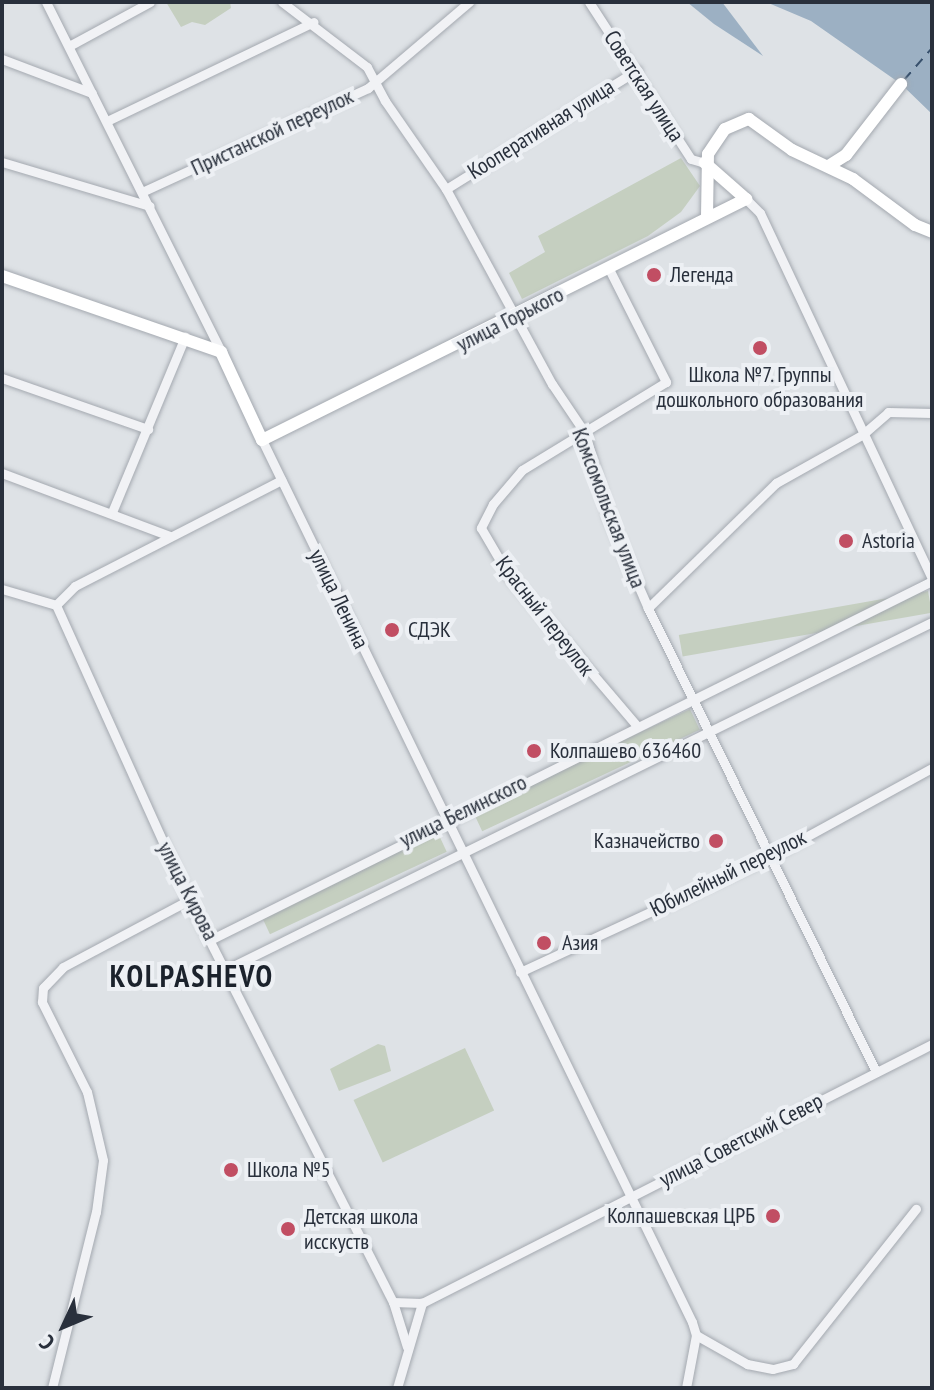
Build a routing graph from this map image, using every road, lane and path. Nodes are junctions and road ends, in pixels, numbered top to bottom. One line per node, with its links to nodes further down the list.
1 (46, 2): 7 (street, улица Ленина)
2 (150, 2): 7 (street)
3 (282, 2): 6 (street, Комсомольская улица)
4 (469, 2): 10 (street, Пристанской переулок)
5 (589, 2): 9 (street, Советская улица)
6 (314, 22): 10 (street, Комсомольская улица); 13 (street)
7 (69, 46): 12 (street, улица Ленина)
8 (2, 59): 12 (street)
9 (637, 70): 15 (street, Советская улица); 17 (street, Кооперативная улица)
10 (375, 80): 17 (street, Комсомольская улица); 18 (street, Пристанской переулок)
11 (901, 84): 16 (main road)
12 (93, 93): 13 (street, улица Ленина)
13 (107, 121): 18 (street, улица Ленина)
14 (2, 162): 20 (street)
15 (705, 163): 16 (main road); 19 (main road); 21 (main road)
16 (830, 165): 22 (main road)
17 (446, 189): 25 (street, Комсомольская улица)
18 (144, 191): 20 (street, улица Ленина)
19 (746, 199): 21 (main road, улица Горького); 32 (street)
20 (150, 206): 27 (street, улица Ленина)
21 (707, 217): 23 (main road, улица Горького)
22 (932, 232)
23 (608, 267): 25 (main road, улица Горького); 31 (street, Красный переулок)
24 (2, 276): 26 (main road)
25 (516, 318): 31 (street, Комсомольская улица); 33 (main road, улица Горького)
26 (185, 337): 27 (main road); 30 (street)
27 (221, 352): 33 (main road, улица Ленина)
28 (2, 378): 30 (street)
29 (932, 413): 32 (street)
30 (148, 429): 36 (street)
31 (585, 433): 41 (street, Комсомольская улица); 44 (street, Красный переулок)
32 (862, 435): 38 (street); 41 (street)
33 (262, 440): 35 (street, улица Ленина)
34 (2, 473): 36 (street)
35 (281, 480): 37 (street); 47 (street, улица Ленина)
36 (112, 512): 37 (street)
37 (170, 536): 40 (street)
38 (932, 580): 43 (street, улица Белинского)
39 (2, 589): 40 (street)
40 (56, 605): 50 (street, улица Кирова)
41 (648, 608): 43 (street, Комсомольская улица)
42 (932, 622): 45 (street, улица Белинского)
43 (691, 700): 44 (street, улица Белинского); 45 (street, Комсомольская улица)
44 (637, 726): 47 (street, улица Белинского)
45 (708, 733): 48 (street, улица Белинского); 49 (street, Комсомольская улица)
46 (932, 768): 49 (street, Юбилейный переулок)
47 (446, 819): 48 (street, улица Ленина); 51 (street, улица Белинского)
48 (461, 851): 52 (street, улица Белинского); 53 (street, улица Ленина)
49 (771, 856): 53 (street, Юбилейный переулок); 55 (street, Комсомольская улица)
50 (189, 900): 51 (street, улица Кирова); 62 (street)
51 (212, 939): 52 (street, улица Кирова)
52 (227, 969): 58 (street, улица Кирова)
53 (520, 972): 56 (street, улица Ленина)
54 (932, 1044): 55 (street, улица Советский Север)
55 (876, 1072): 56 (street, улица Советский Север)
56 (629, 1196): 59 (street, улица Советский Север); 60 (street, улица Ленина)
57 (916, 1209): 60 (street)
58 (393, 1302): 59 (street); 61 (street, улица Кирова)
59 (422, 1303): 61 (street)
60 (696, 1335): 64 (street)
61 (407, 1347): 63 (street)
62 (52, 1388)
63 (397, 1388)
64 (686, 1388)

